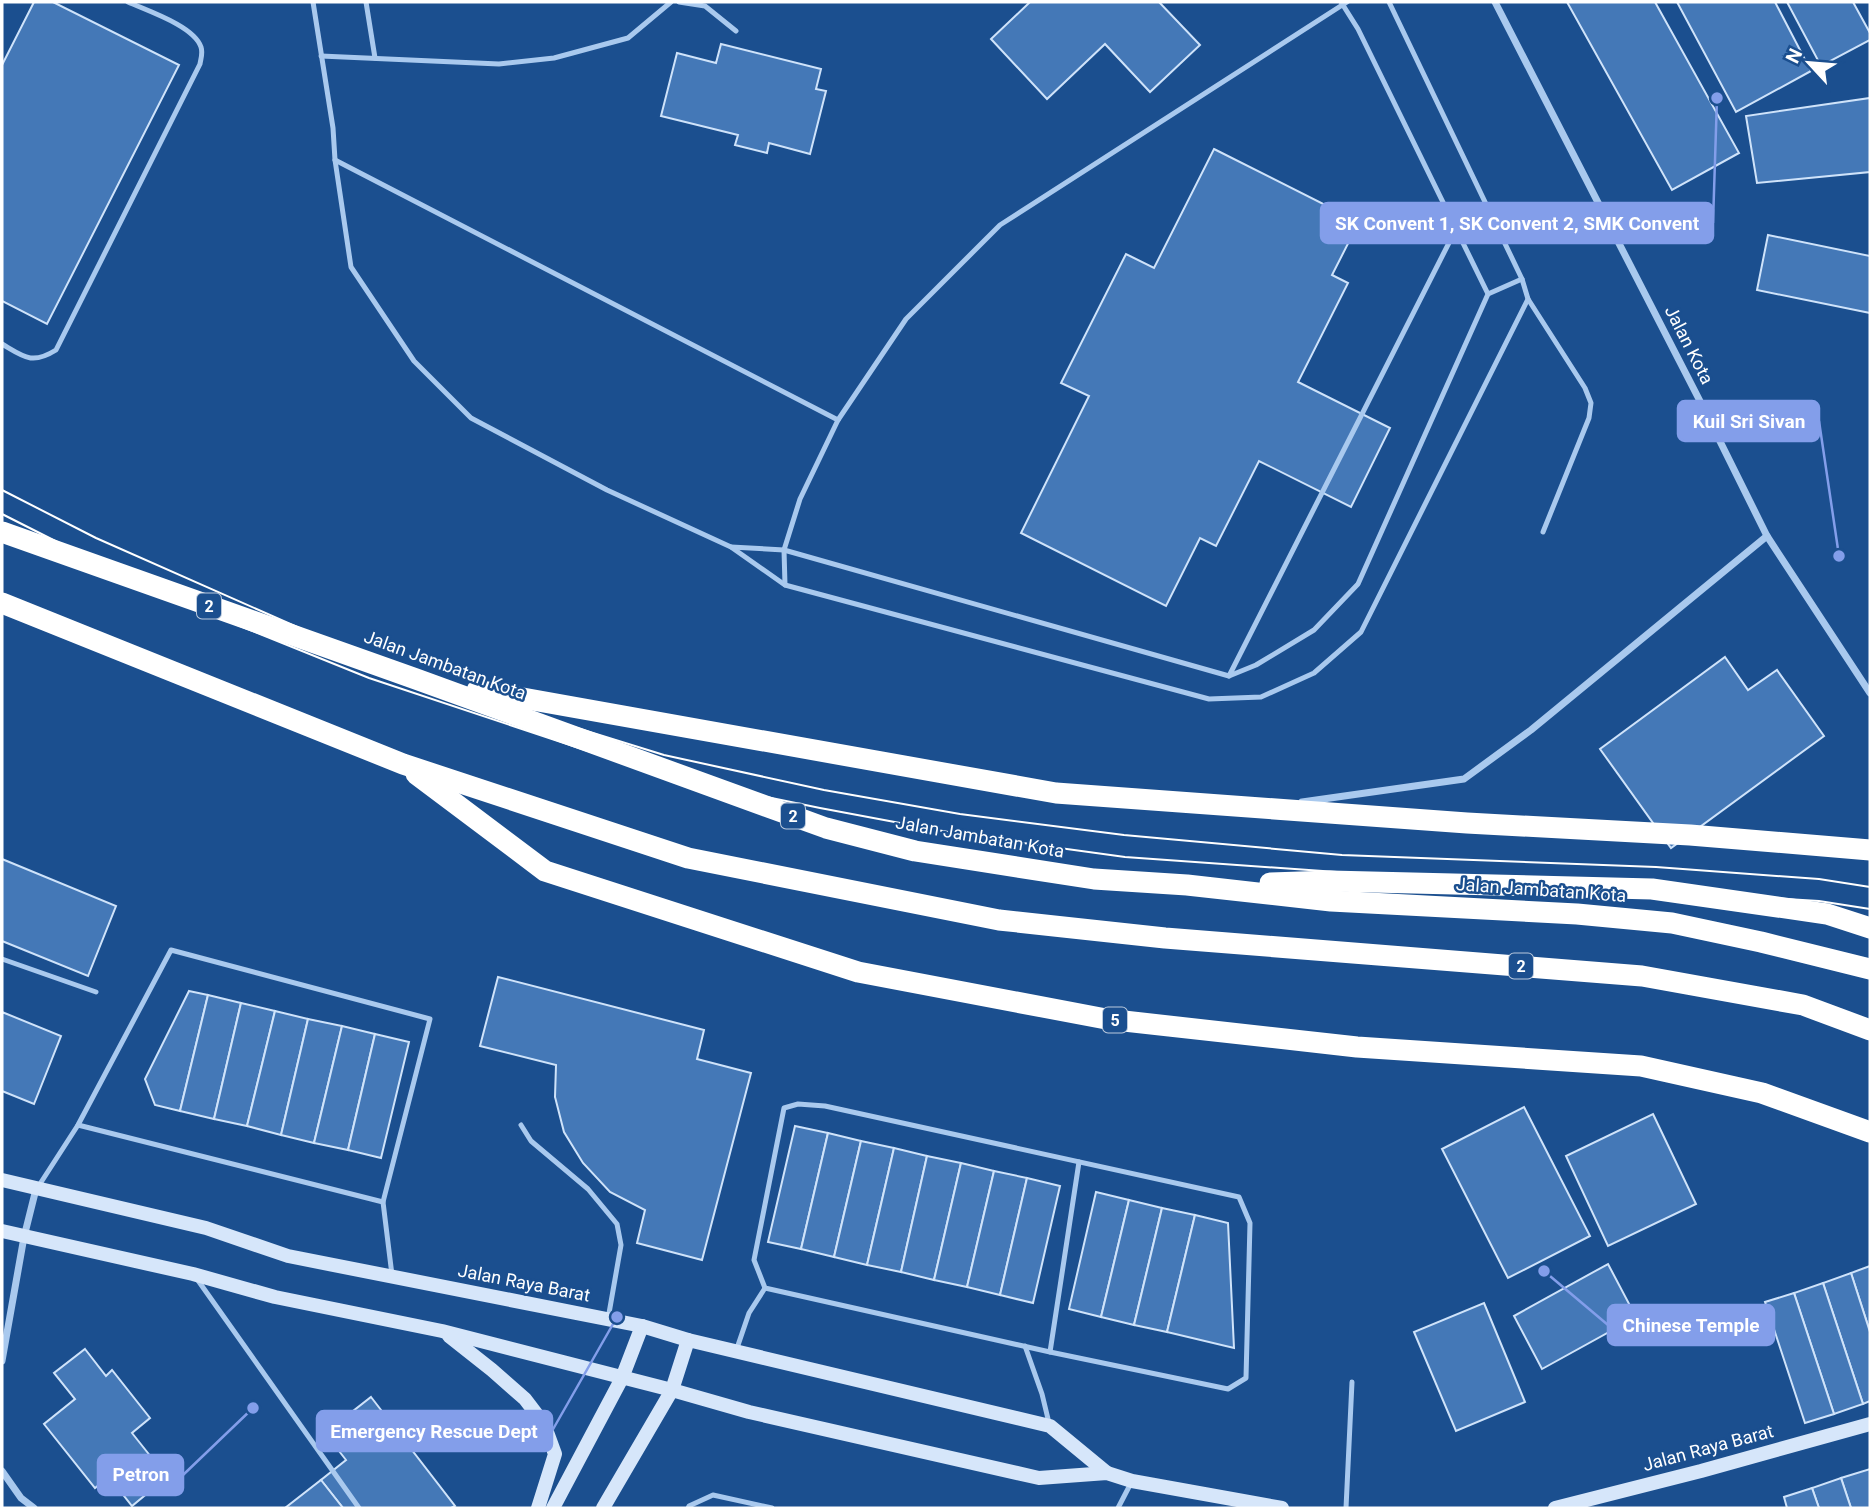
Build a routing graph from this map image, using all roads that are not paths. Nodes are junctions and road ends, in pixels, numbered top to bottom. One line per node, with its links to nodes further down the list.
1 (128, 2): 17 (lane)
2 (313, 2): 10 (lane)
3 (366, 2): 11 (lane)
4 (671, 2): 11 (lane)
5 (679, 2): 9 (lane)
6 (1389, 2): 14 (lane)
7 (1495, 2): 21 (street, Jalan Kota)
8 (1344, 3): 13 (lane); 18 (lane)
9 (736, 31)
10 (321, 56): 11 (lane); 12 (lane)
11 (375, 58)
12 (335, 160): 18 (lane); 22 (lane)
13 (1456, 229): 15 (lane); 26 (lane)
14 (1522, 279): 15 (lane); 16 (lane)
15 (1488, 294): 26 (lane)
16 (1528, 299): 19 (lane); 24 (lane)
17 (2, 344)
18 (838, 420): 23 (lane)
19 (1543, 531)
20 (2, 532): 27 (highway, Jalan Jambatan Kota / 2)
21 (1767, 536): 28 (street, Jalan Kota); 30 (street)
22 (731, 547): 23 (lane); 24 (lane)
23 (784, 550): 24 (lane); 26 (lane)
24 (785, 584)
25 (2, 603): 29 (highway, 2)
26 (1229, 676)
27 (416, 679): 30 (highway); 32 (highway, Jalan Jambatan Kota / 2)
28 (1870, 693)
29 (403, 764): 37 (highway, 2); 40 (highway, 5)
30 (1264, 808): 31 (highway)
31 (1870, 850)
32 (1187, 885): 33 (highway); 35 (highway, Jalan Jambatan Kota / 2)
33 (1870, 928)
34 (2, 959): 36 (lane)
35 (1870, 969)
36 (96, 992)
37 (1870, 1030)
38 (79, 1125): 43 (lane); 44 (lane); 44 (lane)
39 (521, 1125): 50 (lane)
40 (1870, 1132)
41 (1079, 1162): 49 (lane); 56 (lane); 56 (lane)
42 (2, 1180): 43 (main road, Jalan Raya Barat)
43 (36, 1189): 46 (street); 48 (main road, Jalan Raya Barat)
44 (383, 1202): 48 (lane)
45 (2, 1231): 46 (main road, Jalan Raya Barat)
46 (24, 1237): 47 (main road, Jalan Raya Barat); 57 (street)
47 (193, 1273): 52 (main road, Jalan Raya Barat); 67 (lane)
48 (392, 1276): 50 (main road, Jalan Raya Barat)
49 (765, 1288): 54 (lane); 55 (lane)
50 (608, 1319): 51 (main road, Jalan Raya Barat)
51 (642, 1326): 53 (main road, Jalan Raya Barat); 58 (main road)
52 (442, 1331): 58 (main road, Jalan Raya Barat); 68 (main road)
53 (688, 1340): 55 (main road, Jalan Raya Barat); 60 (main road)
54 (1025, 1346): 56 (lane); 62 (lane)
55 (736, 1351): 62 (main road, Jalan Raya Barat)
56 (1050, 1352)
57 (2, 1362)
58 (622, 1378): 60 (main road, Jalan Raya Barat); 69 (main road)
59 (1352, 1382): 75 (lane)
60 (672, 1390): 64 (main road, Jalan Raya Barat); 70 (main road)
61 (1870, 1424): 76 (main road, Jalan Raya Barat)
62 (1050, 1426): 64 (main road, Jalan Raya Barat)
63 (2, 1471): 66 (street)
64 (1107, 1473): 65 (main road, Jalan Raya Barat)
65 (1132, 1480): 73 (lane); 74 (main road, Jalan Raya Barat)
66 (34, 1508)
67 (359, 1508)
68 (538, 1508)
69 (553, 1508)
70 (603, 1508)
71 (688, 1508): 72 (lane)
72 (772, 1508)
73 (1118, 1508)
74 (1282, 1508)
75 (1346, 1508)
76 (1555, 1508)

